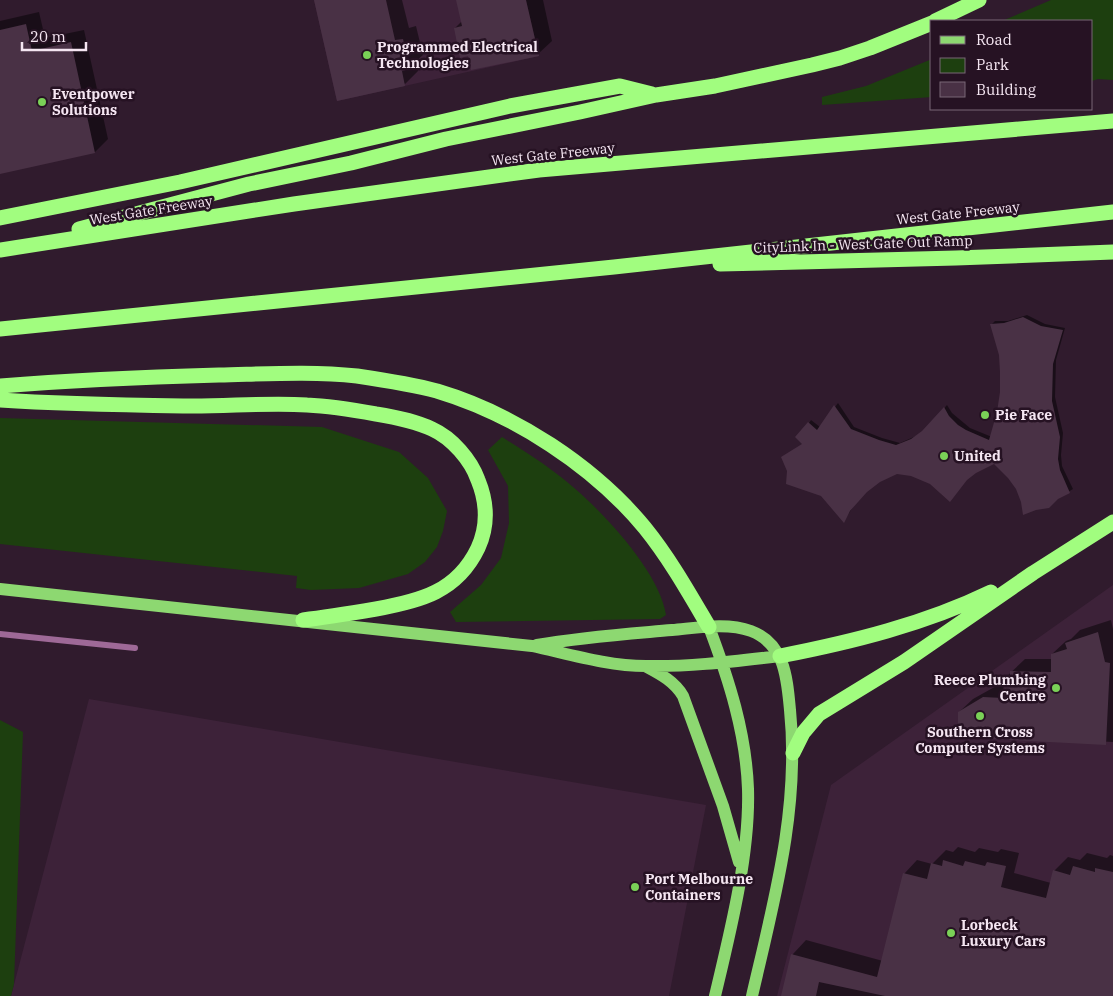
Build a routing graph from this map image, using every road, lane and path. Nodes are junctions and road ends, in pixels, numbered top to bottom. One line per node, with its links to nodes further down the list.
1 (979, 0): 2 (highway)
2 (937, 20)
3 (930, 23): 4 (highway)
4 (656, 95): 7 (highway); 8 (highway)
5 (1113, 120): 8 (highway, West Gate Freeway)
6 (1113, 212): 10 (highway, West Gate Freeway)
7 (0, 218)
8 (1, 250)
9 (1113, 252): 10 (highway, CityLink In - West Gate Out Ramp)
10 (614, 266): 11 (highway, West Gate Freeway)
11 (0, 329)
12 (0, 386): 18 (highway)
13 (0, 400): 17 (highway)
14 (1113, 522): 15 (highway)
15 (1033, 572): 20 (highway); 23 (highway)
16 (0, 589): 17 (main road)
17 (304, 620): 19 (main road)
18 (709, 627): 19 (main road); 20 (main road); 21 (main road)
19 (532, 646): 22 (main road)
20 (780, 656): 21 (main road); 23 (main road)
21 (723, 663): 22 (main road); 24 (main road)
22 (645, 666): 24 (main road)
23 (793, 753): 26 (main road)
24 (741, 871): 25 (main road)
25 (714, 996)
26 (752, 996)

